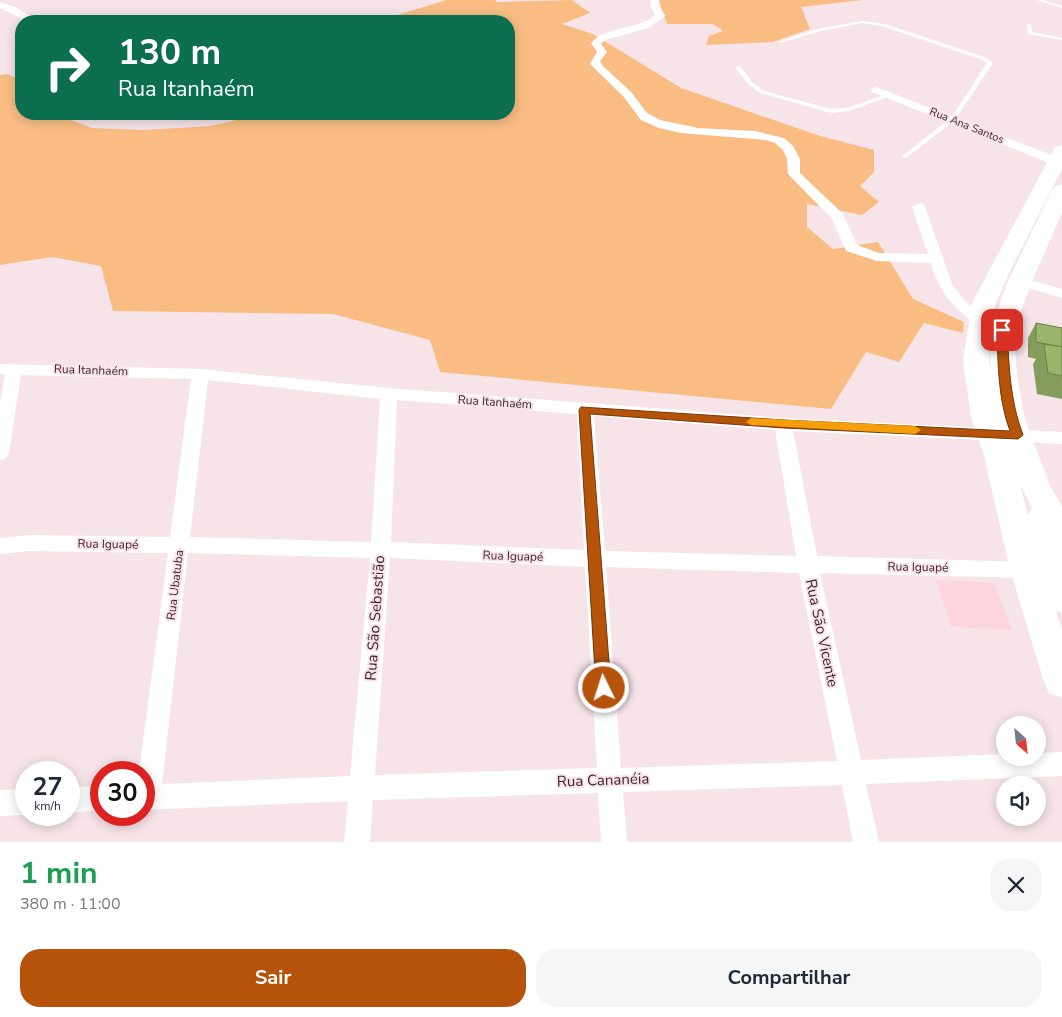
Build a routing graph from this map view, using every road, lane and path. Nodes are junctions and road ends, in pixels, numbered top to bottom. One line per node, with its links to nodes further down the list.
1 (655, 0): 17 (street)
2 (1038, 0): 4 (lane)
3 (0, 5): 5 (street)
4 (1062, 7)
5 (23, 15)
6 (1029, 25): 7 (lane)
7 (1062, 39)
8 (780, 42): 12 (lane)
9 (738, 67): 11 (lane)
10 (876, 90): 11 (street, Rua Ana Santos)
11 (890, 95): 12 (street, Rua Ana Santos)
12 (953, 119): 13 (lane); 14 (street, Rua Ana Santos)
13 (904, 157)
14 (1060, 157): 20 (main road)
15 (1062, 190): 18 (main road)
16 (919, 208): 17 (street)
17 (936, 259): 20 (street)
18 (1020, 281): 19 (street); 26 (main road)
19 (1062, 294)
20 (981, 322): 26 (main road)
21 (7, 369): 22 (street, Rua Itanhaém); 28 (street)
22 (200, 374): 23 (street, Rua Itanhaém); 31 (street, Rua Ubatuba)
23 (389, 394): 24 (street, Rua Itanhaém); 33 (street, Rua São Sebastião)
24 (584, 410): 25 (street, Rua Itanhaém); 34 (street)
25 (784, 424): 26 (street, Rua Itanhaém); 35 (street, Rua São Vicente)
26 (1004, 434): 27 (street, Rua Itanhaém); 29 (main road); 36 (main road)
27 (1062, 438)
28 (0, 453)
29 (1036, 488): 30 (main road); 37 (main road)
30 (1062, 538)
31 (180, 545): 32 (street, Rua Iguapé); 33 (street, Rua Iguapé); 39 (street, Rua Ubatuba)
32 (0, 546)
33 (381, 550): 34 (street, Rua Iguapé); 43 (street, Rua São Sebastião)
34 (595, 559): 35 (street, Rua Iguapé); 42 (street)
35 (808, 564): 36 (street, Rua Iguapé); 41 (street, Rua São Vicente)
36 (1026, 570): 38 (main road)
37 (1062, 599)
38 (1062, 682)
39 (151, 761)
40 (1062, 764): 41 (street, Rua Cananéia)
41 (851, 774): 42 (street, Rua Cananéia); 49 (street, Rua São Vicente)
42 (610, 780): 43 (street, Rua Cananéia); 48 (street)
43 (362, 787): 44 (street, Rua Cananéia); 47 (street, Rua São Sebastião)
44 (155, 796)
45 (15, 802): 46 (street)
46 (0, 803)
47 (357, 842)
48 (614, 842)
49 (866, 842)

